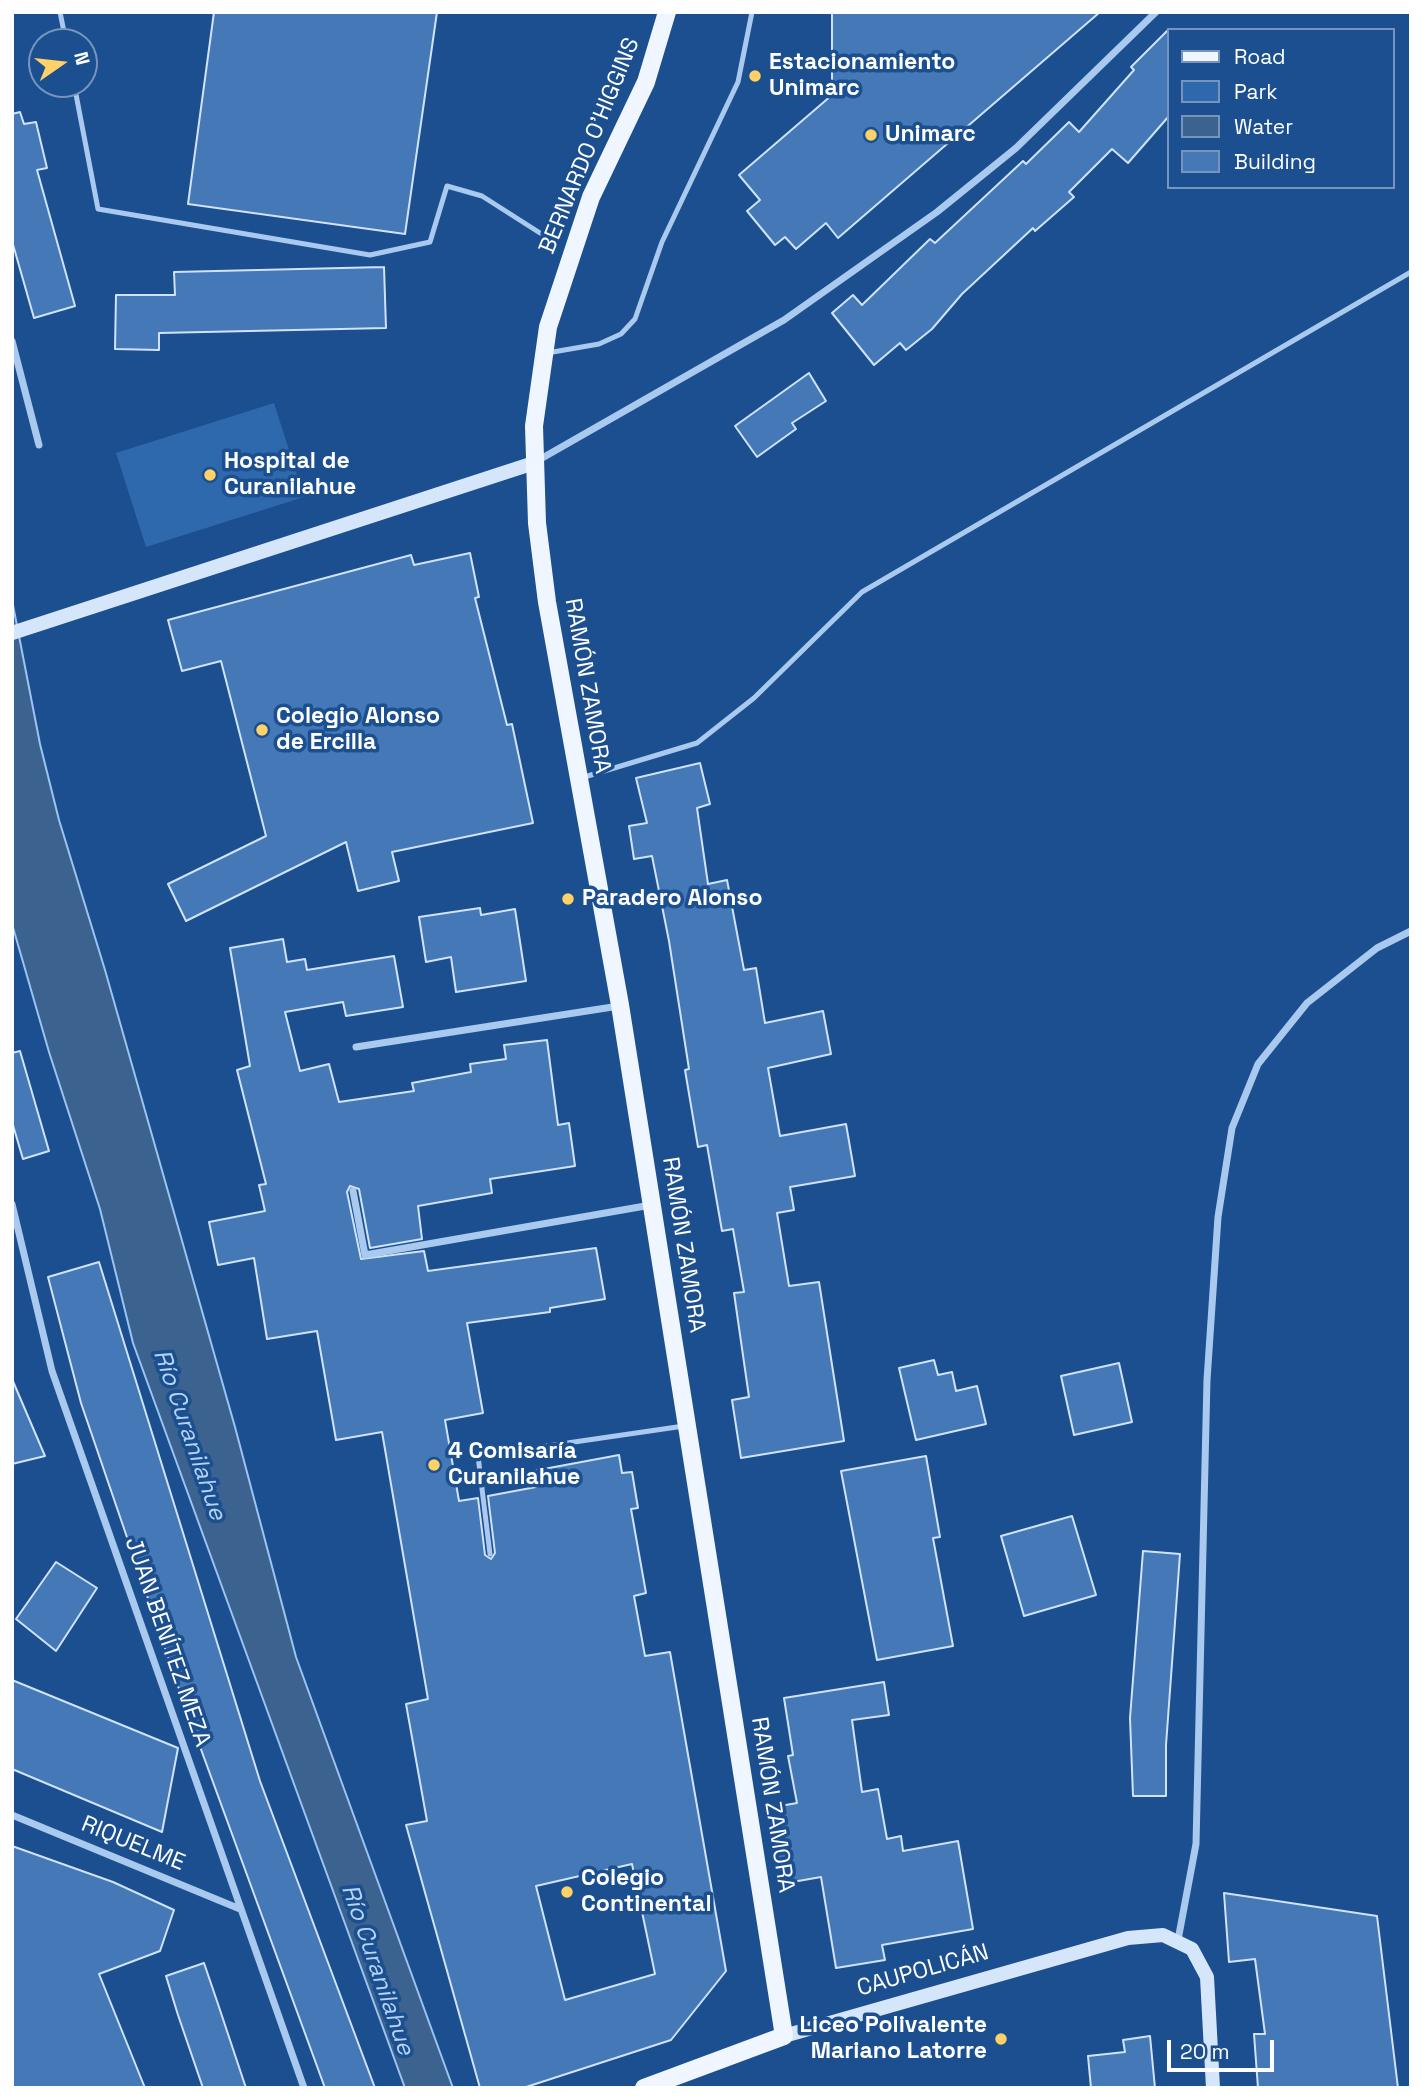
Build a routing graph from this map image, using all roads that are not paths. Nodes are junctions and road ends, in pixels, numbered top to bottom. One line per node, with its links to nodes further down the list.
1 (667, 12): 8 (main road, BERNARDO O'HIGGINS)
2 (751, 12): 8 (lane)
3 (1156, 12): 10 (street)
4 (77, 98): 5 (lane)
5 (540, 233)
6 (1411, 272): 12 (lane)
7 (12, 341): 9 (street)
8 (542, 354): 10 (main road, BERNARDO O'HIGGINS)
9 (39, 445)
10 (534, 463): 11 (street); 12 (main road, RAMÓN ZAMORA)
11 (12, 633)
12 (579, 778): 14 (main road, RAMÓN ZAMORA)
13 (1411, 931): 23 (street)
14 (620, 1006): 15 (street); 18 (main road, RAMÓN ZAMORA)
15 (356, 1047)
16 (353, 1191): 18 (street)
17 (12, 1204): 22 (street, JUAN BENÍTEZ MEZA)
18 (652, 1205): 19 (main road, RAMÓN ZAMORA)
19 (687, 1426): 20 (lane); 24 (main road, RAMÓN ZAMORA)
20 (490, 1554)
21 (12, 1815): 22 (street, RIQUELME)
22 (240, 1909): 25 (street, JUAN BENÍTEZ MEZA)
23 (1178, 1940): 24 (street, CAUPOLICÁN); 27 (street)
24 (784, 2036): 26 (main road, CAUPOLICÁN)
25 (304, 2088)
26 (644, 2088)
27 (1213, 2088)

